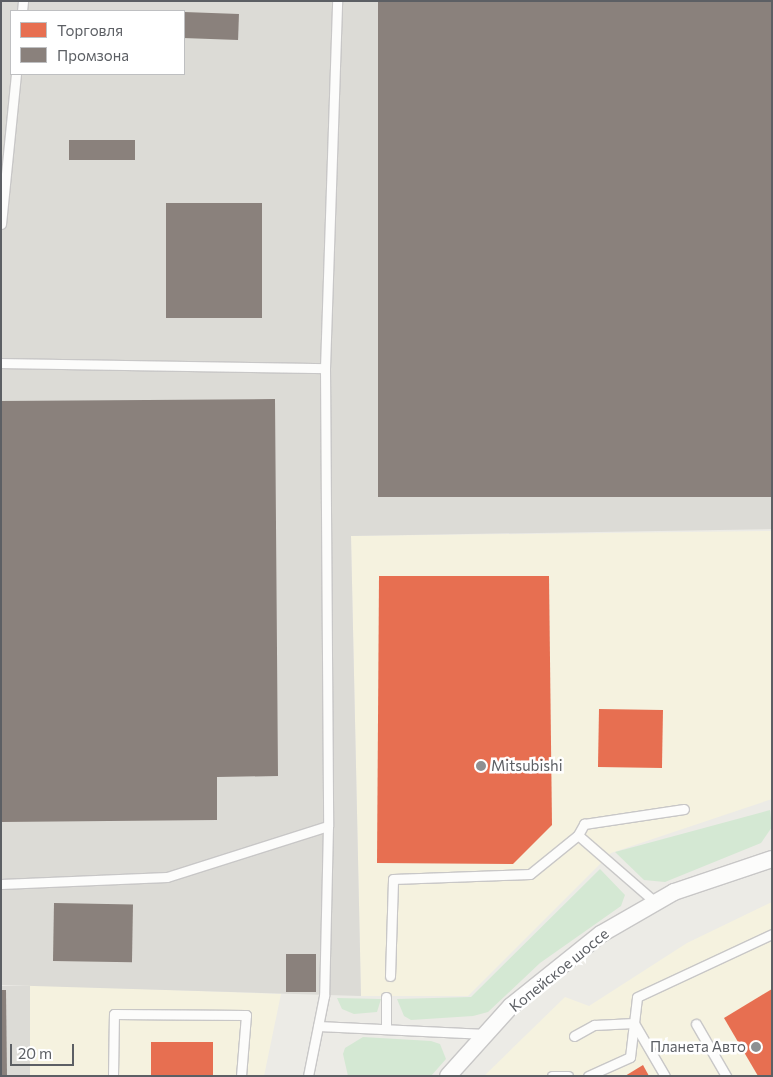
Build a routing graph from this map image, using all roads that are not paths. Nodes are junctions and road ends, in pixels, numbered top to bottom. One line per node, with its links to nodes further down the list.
1 (337, 1): 5 (lane)
2 (16, 75): 3 (lane)
3 (1, 224)
4 (1, 363): 5 (lane)
5 (325, 368): 7 (lane)
6 (684, 809): 8 (lane)
7 (328, 826): 10 (lane); 17 (lane)
8 (578, 835): 11 (lane); 13 (lane)
9 (772, 859): 11 (street, Копейское шоссе)
10 (1, 884)
11 (655, 902): 19 (street, Копейское шоссе)
12 (772, 934): 15 (lane)
13 (390, 976)
14 (386, 997): 18 (lane)
15 (634, 1023): 20 (lane); 27 (lane); 28 (lane)
16 (696, 1024): 29 (lane)
17 (318, 1026): 18 (lane); 23 (lane)
18 (386, 1029): 19 (lane)
19 (486, 1034): 24 (street, Копейское шоссе)
20 (574, 1036)
21 (113, 1076): 22 (lane)
22 (240, 1076)
23 (308, 1076)
24 (448, 1076)
25 (552, 1076): 26 (lane)
26 (568, 1076)
27 (588, 1076)
28 (665, 1076)
29 (726, 1076)

